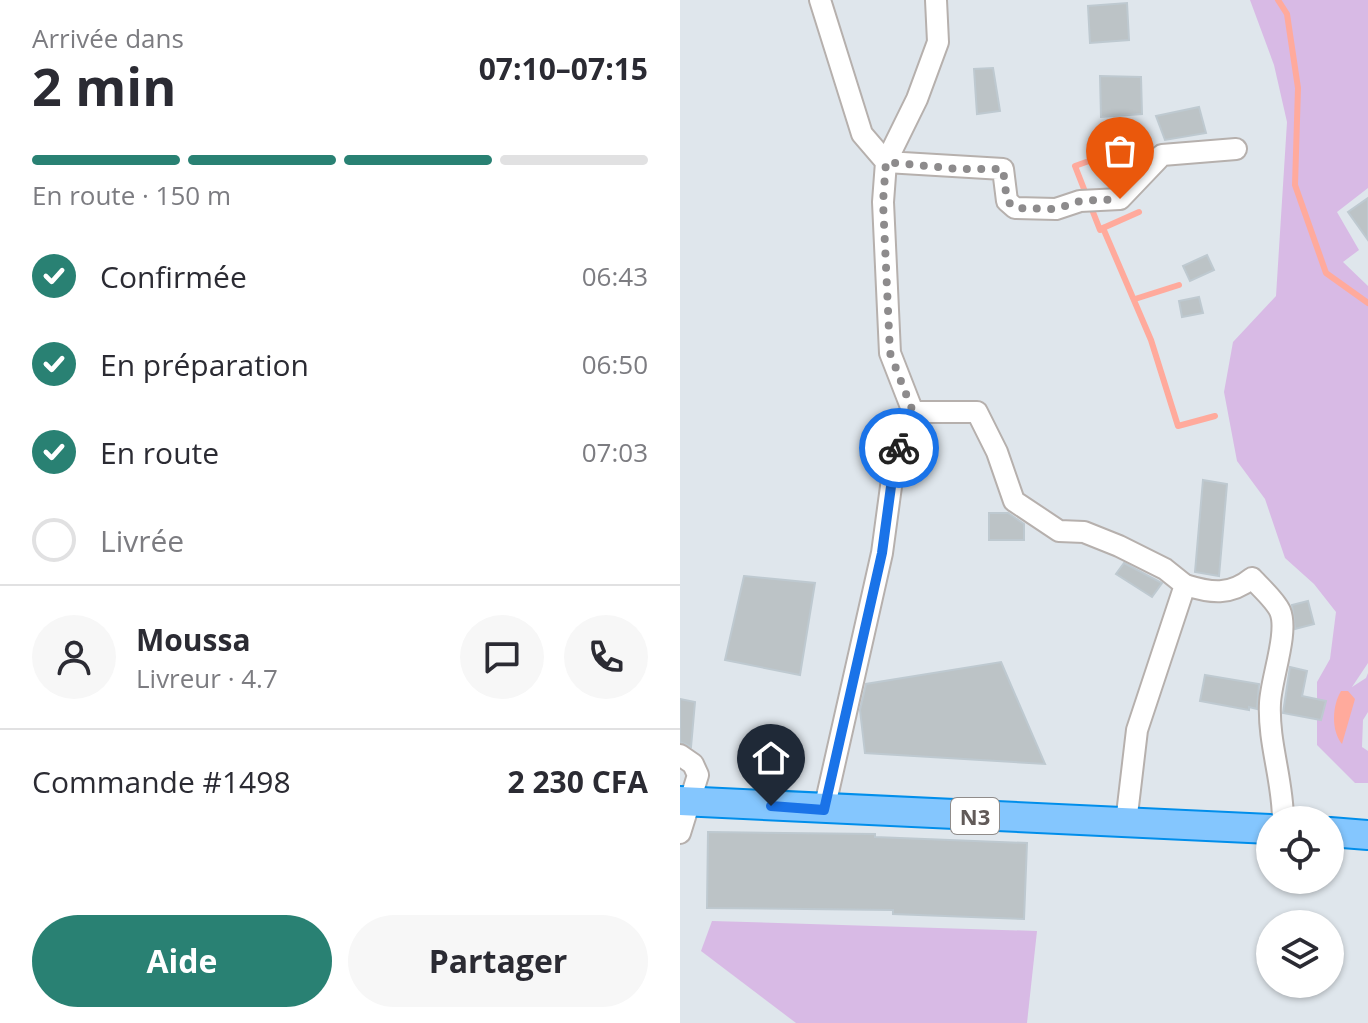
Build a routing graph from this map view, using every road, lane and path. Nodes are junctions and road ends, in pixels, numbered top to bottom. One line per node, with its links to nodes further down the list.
1 (820, 0): 4 (street)
2 (936, 0): 4 (street)
3 (1236, 149): 4 (street)
4 (886, 162): 5 (street)
5 (913, 412): 6 (street); 10 (street)
6 (1185, 585): 9 (street); 11 (street)
7 (680, 755): 8 (street)
8 (685, 801): 10 (highway, N3); 13 (street)
9 (1282, 806)
10 (824, 810): 11 (highway, N3)
11 (1126, 823): 12 (highway, N3)
12 (1256, 828)
13 (680, 833)
14 (1344, 833): 15 (highway)
15 (1368, 835)

